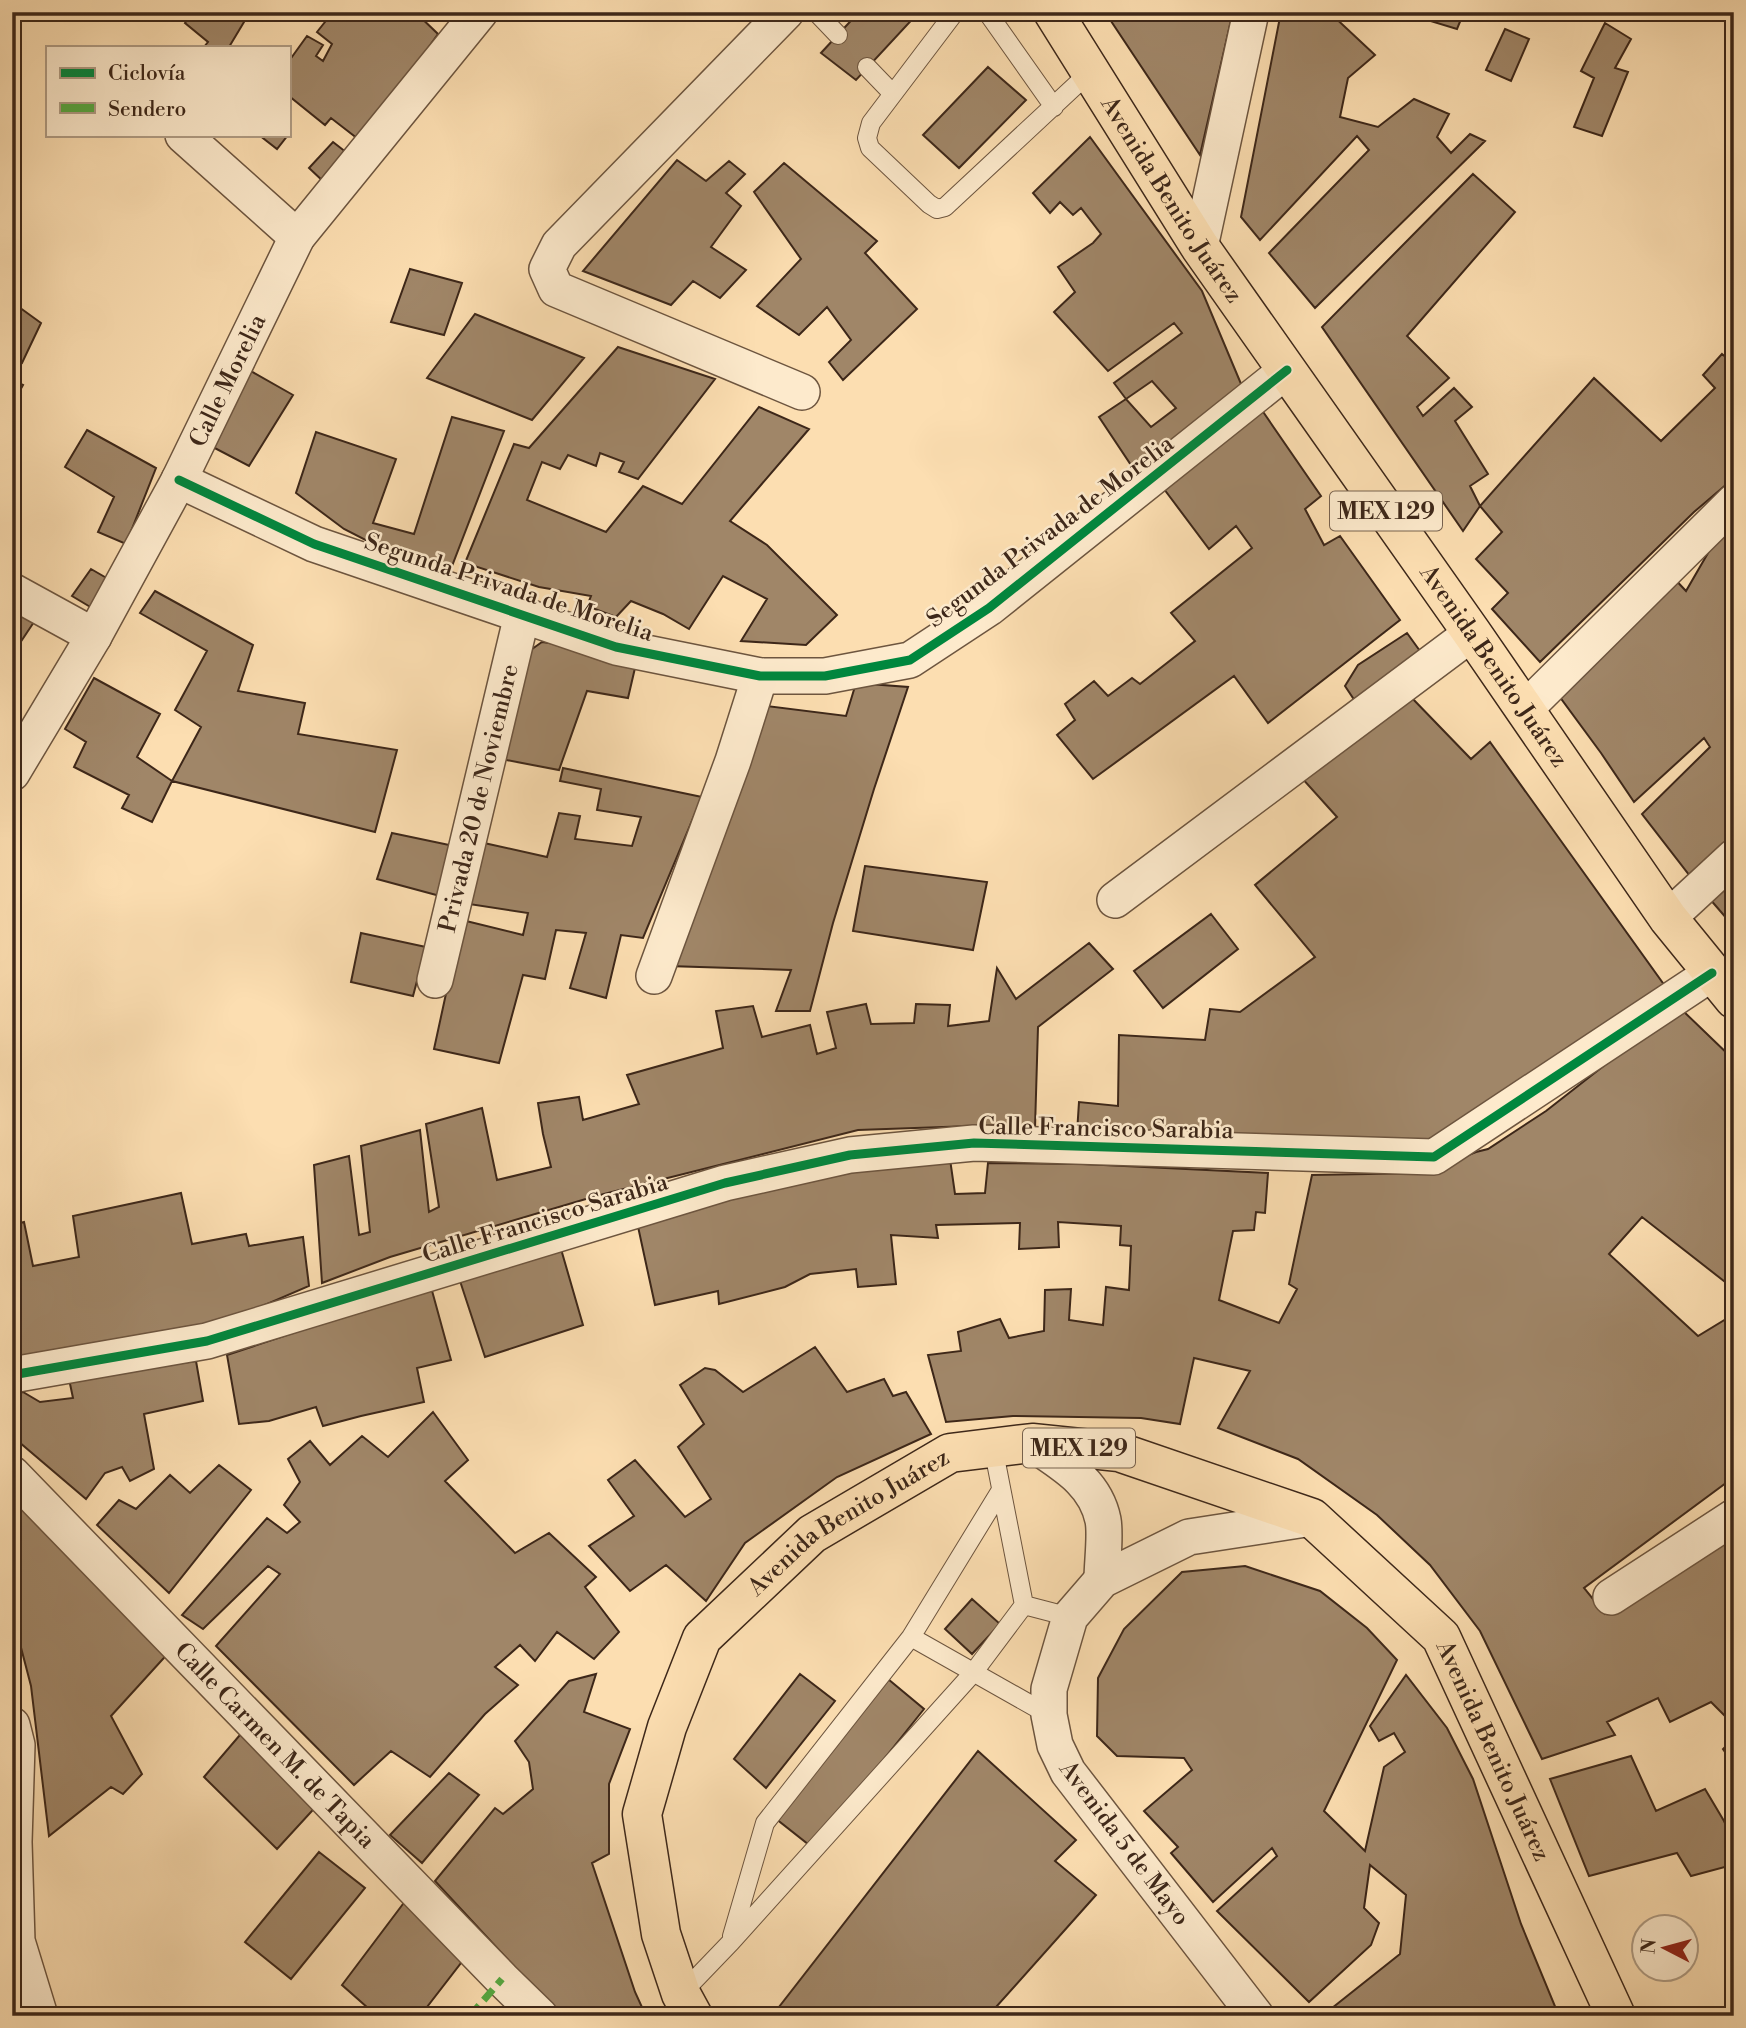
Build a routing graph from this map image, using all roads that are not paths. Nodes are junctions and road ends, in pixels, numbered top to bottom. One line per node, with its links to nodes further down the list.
1 (786, 12): 17 (street)
2 (817, 12): 8 (lane)
3 (955, 12): 11 (lane)
4 (987, 12): 12 (lane)
5 (1053, 12): 10 (main road, Avenida Benito Juárez / MEX 129)
6 (1251, 12): 15 (street)
7 (462, 19): 14 (street, Calle Morelia)
8 (838, 35)
9 (867, 67): 11 (lane)
10 (1090, 72): 12 (lane); 15 (main road, Avenida Benito Juárez / MEX 129)
11 (893, 94): 12 (lane)
12 (1054, 107)
13 (184, 136): 14 (street)
14 (297, 237): 18 (street, Calle Morelia)
15 (1200, 247): 16 (main road, Avenida Benito Juárez / MEX 129)
16 (1287, 370): 22 (main road, Avenida Benito Juárez / MEX 129); 24 (street, Segunda Privada de Morelia)
17 (802, 392)
18 (179, 480): 21 (street, Segunda Privada de Morelia); 23 (street, Calle Morelia)
19 (1734, 502): 25 (street)
20 (12, 591): 23 (street)
21 (522, 615): 24 (street, Segunda Privada de Morelia); 31 (street, Privada 20 de Noviembre)
22 (1472, 633): 25 (main road, Avenida Benito Juárez / MEX 129); 28 (street)
23 (94, 636): 26 (street, Calle Morelia)
24 (760, 676): 30 (street)
25 (1524, 710): 29 (main road, Avenida Benito Juárez / MEX 129)
26 (12, 773)
27 (1734, 858): 29 (street)
28 (1115, 900)
29 (1668, 918): 32 (main road, Avenida Benito Juárez / MEX 129)
30 (654, 976)
31 (435, 980)
32 (1723, 986): 33 (street, Calle Francisco Sarabia)
33 (12, 1375)
34 (1032, 1443): 35 (main road, Avenida Benito Juárez / MEX 129); 39 (main road, Avenida Benito Juárez / MEX 129); 40 (street)
35 (993, 1447): 37 (lane); 49 (main road, Avenida Benito Juárez / MEX 129)
36 (12, 1474): 51 (street, Calle Carmen M. de Tapia)
37 (1001, 1490): 42 (lane); 44 (lane)
38 (1734, 1517): 41 (street)
39 (1311, 1518): 40 (street, Avenida 5 de Mayo); 53 (main road, Avenida Benito Juárez / MEX 129)
40 (1102, 1580): 43 (street, Avenida 5 de Mayo)
41 (1611, 1597)
42 (1024, 1605): 43 (lane); 45 (lane)
43 (1069, 1617): 46 (street, Avenida 5 de Mayo)
44 (911, 1637): 45 (lane); 48 (lane)
45 (973, 1674): 46 (lane); 48 (lane)
46 (1049, 1715): 52 (street, Avenida 5 de Mayo)
47 (12, 1725): 50 (street)
48 (731, 1942): 49 (lane)
49 (687, 2005)
50 (40, 2016)
51 (540, 2016)
52 (1256, 2016)
53 (1616, 2016)

